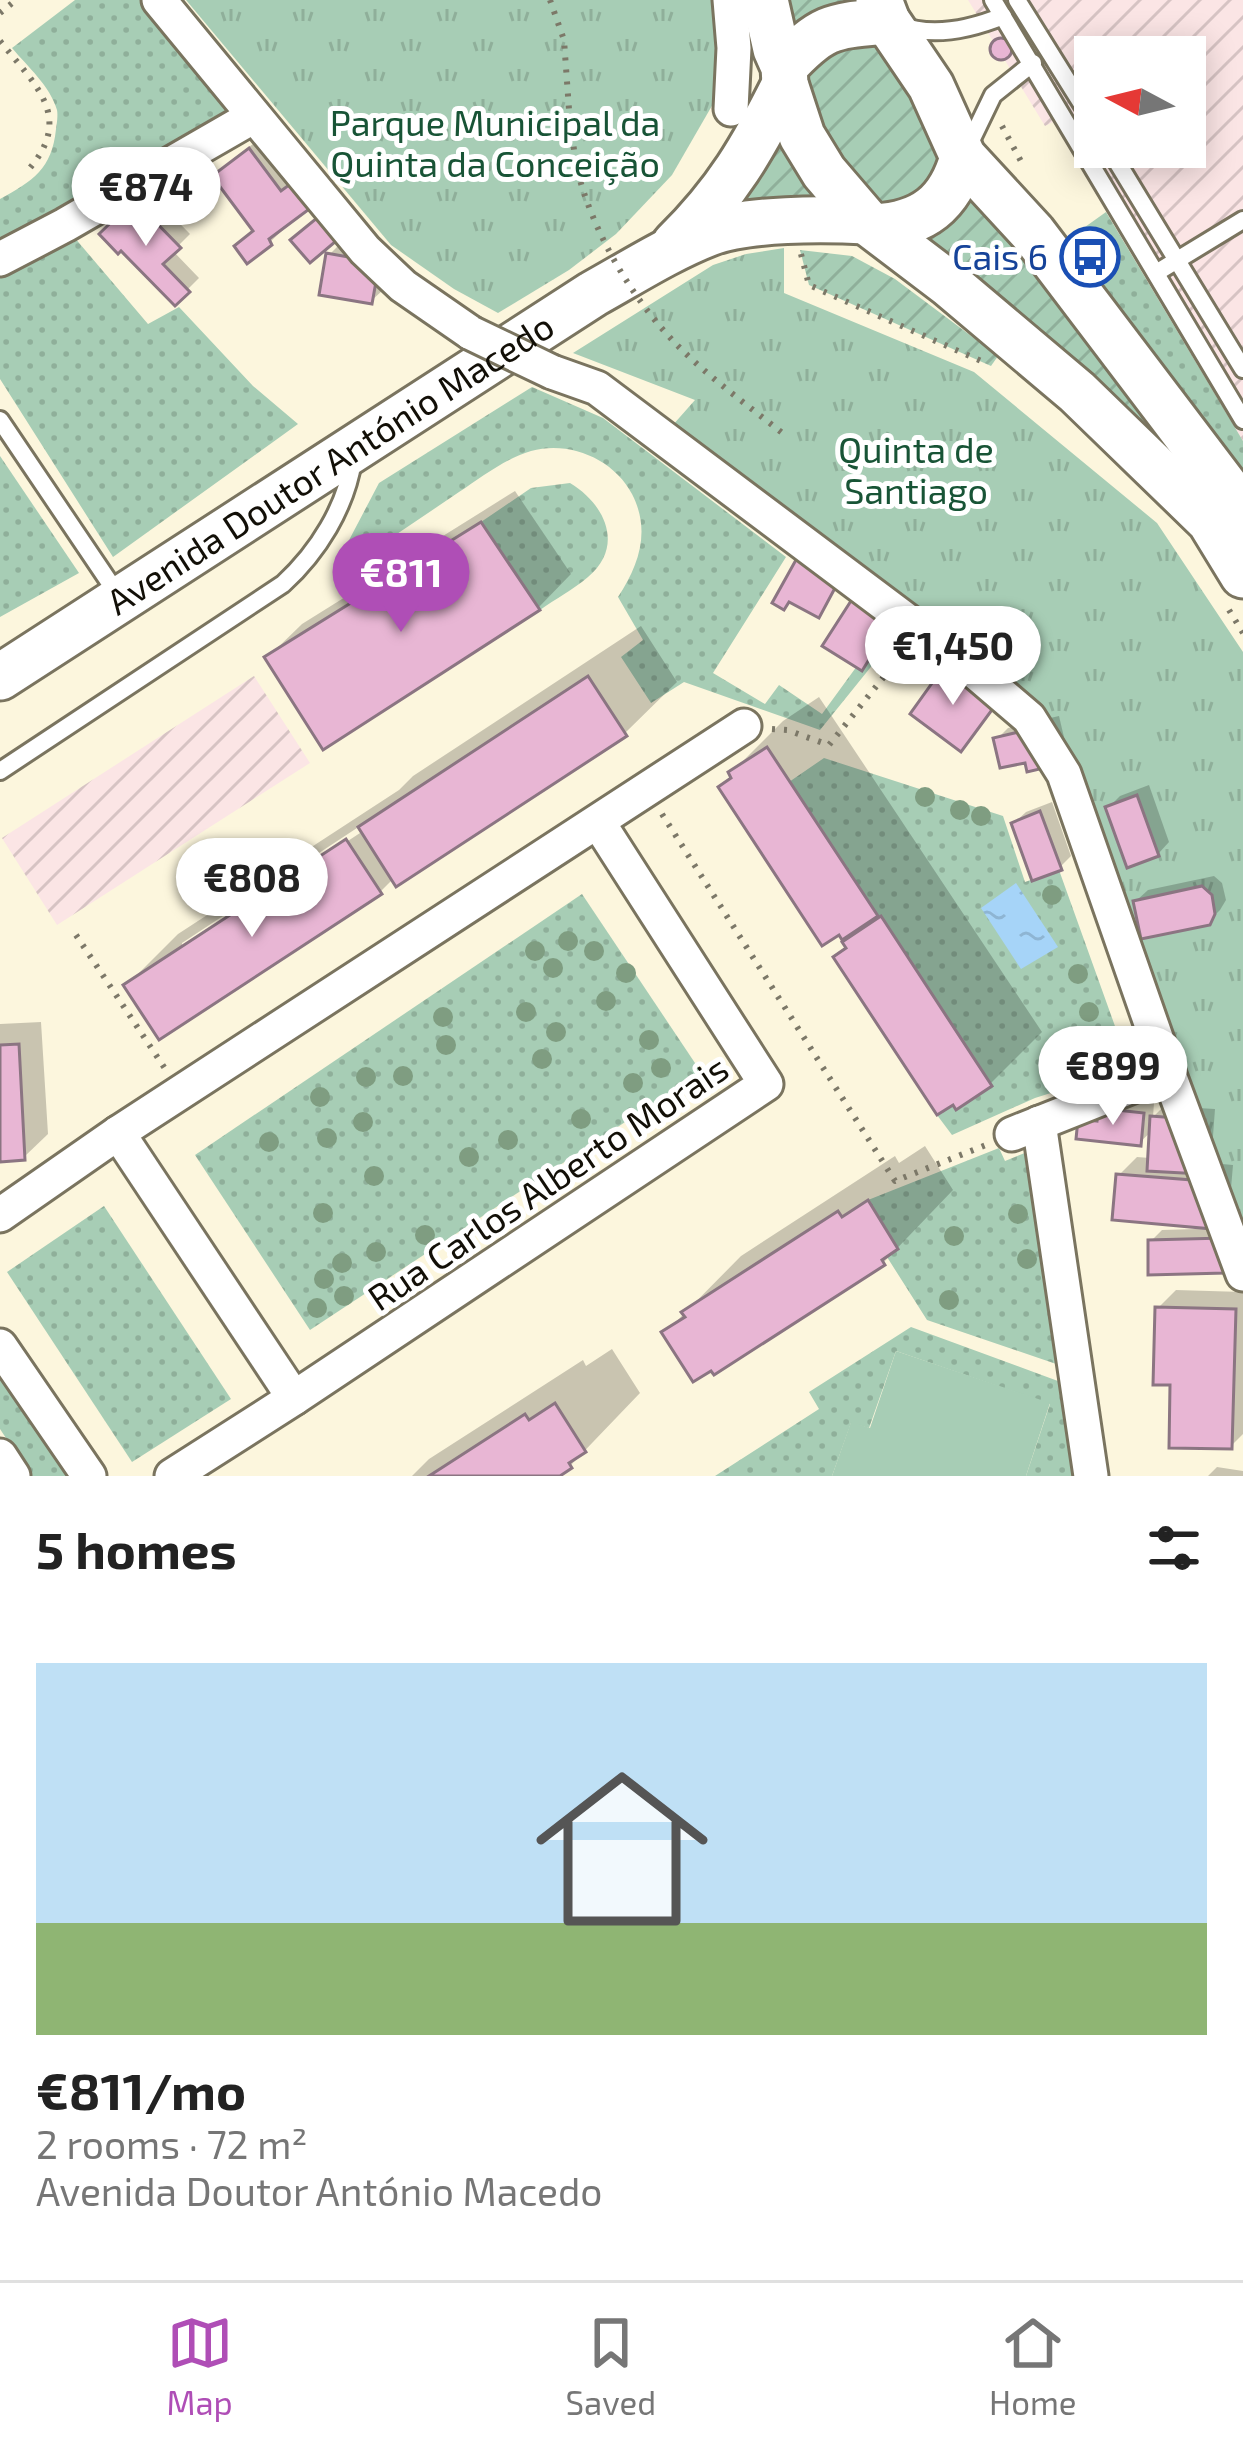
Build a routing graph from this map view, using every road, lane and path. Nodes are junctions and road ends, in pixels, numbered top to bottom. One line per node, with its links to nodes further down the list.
1 (16, 0): 9 (path)
2 (159, 0): 15 (street)
3 (550, 0): 30 (path, bridge)
4 (730, 0): 14 (street)
5 (765, 0): 12 (main road)
6 (1017, 0): 13 (lane)
7 (998, 8): 8 (lane); 11 (lane)
8 (883, 10): 12 (main road); 16 (main road)
9 (0, 13)
10 (0, 41): 18 (path)
11 (1033, 63): 16 (lane); 25 (lane)
12 (785, 75): 21 (main road); 22 (main road, Avenida Doutor António Macedo)
13 (1074, 91)
14 (731, 109)
15 (254, 116): 23 (street); 35 (street, bridge)
16 (963, 157): 21 (main road); 32 (main road)
17 (1121, 168): 24 (lane)
18 (28, 170)
19 (1243, 220): 24 (lane)
20 (793, 221): 21 (main road, Avenida Doutor António Macedo); 22 (main road, Avenida Doutor António Macedo); 26 (path)
21 (871, 224): 33 (main road)
22 (664, 254): 31 (main road, Avenida Doutor António Macedo)
23 (0, 259)
24 (1178, 259): 25 (lane); 27 (lane)
25 (1156, 273): 29 (lane)
26 (992, 366)
27 (1243, 369)
28 (0, 420): 34 (lane)
29 (1243, 420)
30 (786, 436)
31 (354, 447): 34 (main road, Avenida Doutor António Macedo); 39 (lane)
32 (1243, 510)
33 (1231, 586): 36 (path)
34 (120, 598): 37 (main road, Avenida Doutor António Macedo)
35 (921, 632): 38 (path); 43 (street)
36 (1243, 632)
37 (0, 677)
38 (744, 726): 40 (street)
39 (0, 771)
40 (647, 790): 41 (street); 45 (path)
41 (598, 822): 44 (street); 50 (street, Rua Carlos Alberto Morais)
42 (76, 934): 44 (path)
43 (1168, 1072): 45 (street); 48 (street)
44 (181, 1093): 46 (street)
45 (1026, 1129): 55 (street)
46 (118, 1133): 47 (street); 50 (street)
47 (0, 1215)
48 (1243, 1274)
49 (0, 1346): 53 (street)
50 (295, 1398): 54 (street, Rua Carlos Alberto Morais)
51 (0, 1456): 52 (street)
52 (13, 1476)
53 (89, 1476)
54 (172, 1476)
55 (1091, 1476)

